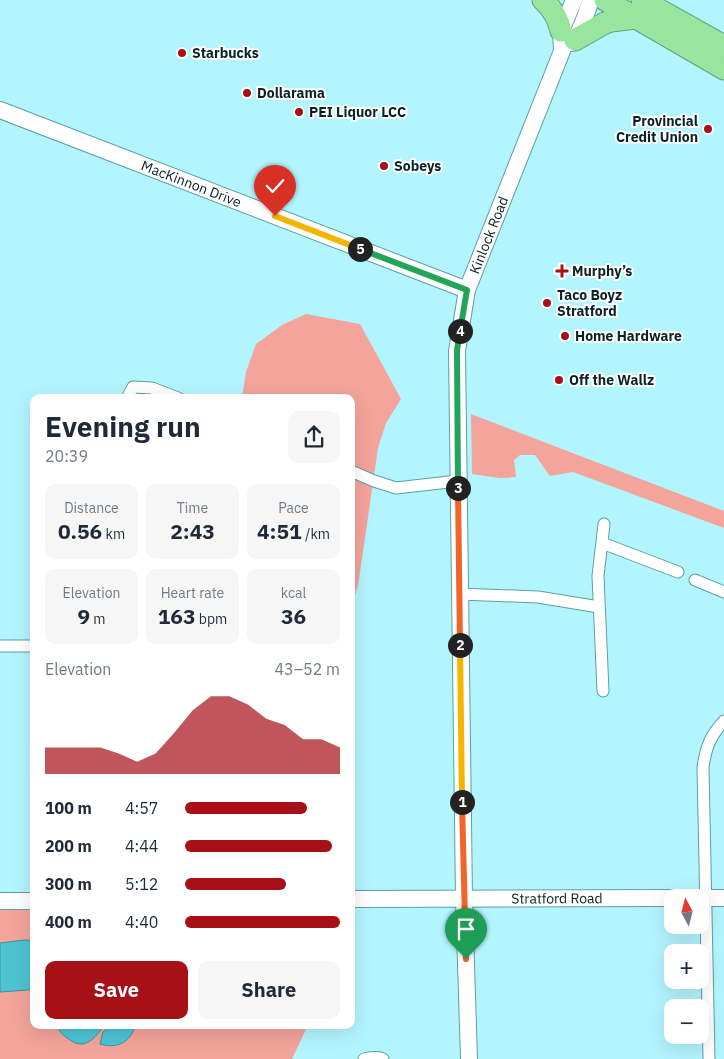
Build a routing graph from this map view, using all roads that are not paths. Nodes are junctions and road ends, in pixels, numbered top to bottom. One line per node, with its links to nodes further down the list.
1 (543, 0): 8 (highway)
2 (574, 0): 8 (street, Kinlock Road)
3 (591, 0): 8 (street, Kinlock Road)
4 (605, 0): 6 (highway)
5 (665, 0): 7 (highway)
6 (639, 9): 7 (highway); 8 (highway); 10 (highway)
7 (699, 32): 9 (highway)
8 (566, 41): 12 (street, Kinlock Road)
9 (724, 46)
10 (724, 69)
11 (0, 110): 12 (street, MacKinnon Drive)
12 (467, 290): 16 (street, Kinlock Road)
13 (130, 394): 14 (street)
14 (168, 394)
15 (355, 473): 16 (street)
16 (458, 481): 22 (street, Kinlock Road)
17 (604, 524): 18 (street)
18 (602, 543): 19 (street); 23 (street)
19 (678, 572)
20 (695, 580): 21 (street)
21 (724, 592)
22 (460, 594): 23 (street); 33 (street, Kinlock Road)
23 (599, 607): 26 (street)
24 (0, 646): 25 (street)
25 (30, 646)
26 (603, 691)
27 (724, 721): 28 (street)
28 (703, 889)
29 (664, 898): 33 (street, Stratford Road)
30 (709, 898): 31 (street)
31 (724, 898)
32 (355, 899): 33 (street, Stratford Road)
33 (464, 899): 39 (street, Kinlock Road)
34 (0, 901): 35 (street)
35 (30, 901)
36 (704, 934): 40 (street)
37 (364, 1059): 38 (street)
38 (382, 1059)
39 (469, 1059)
40 (709, 1059)

